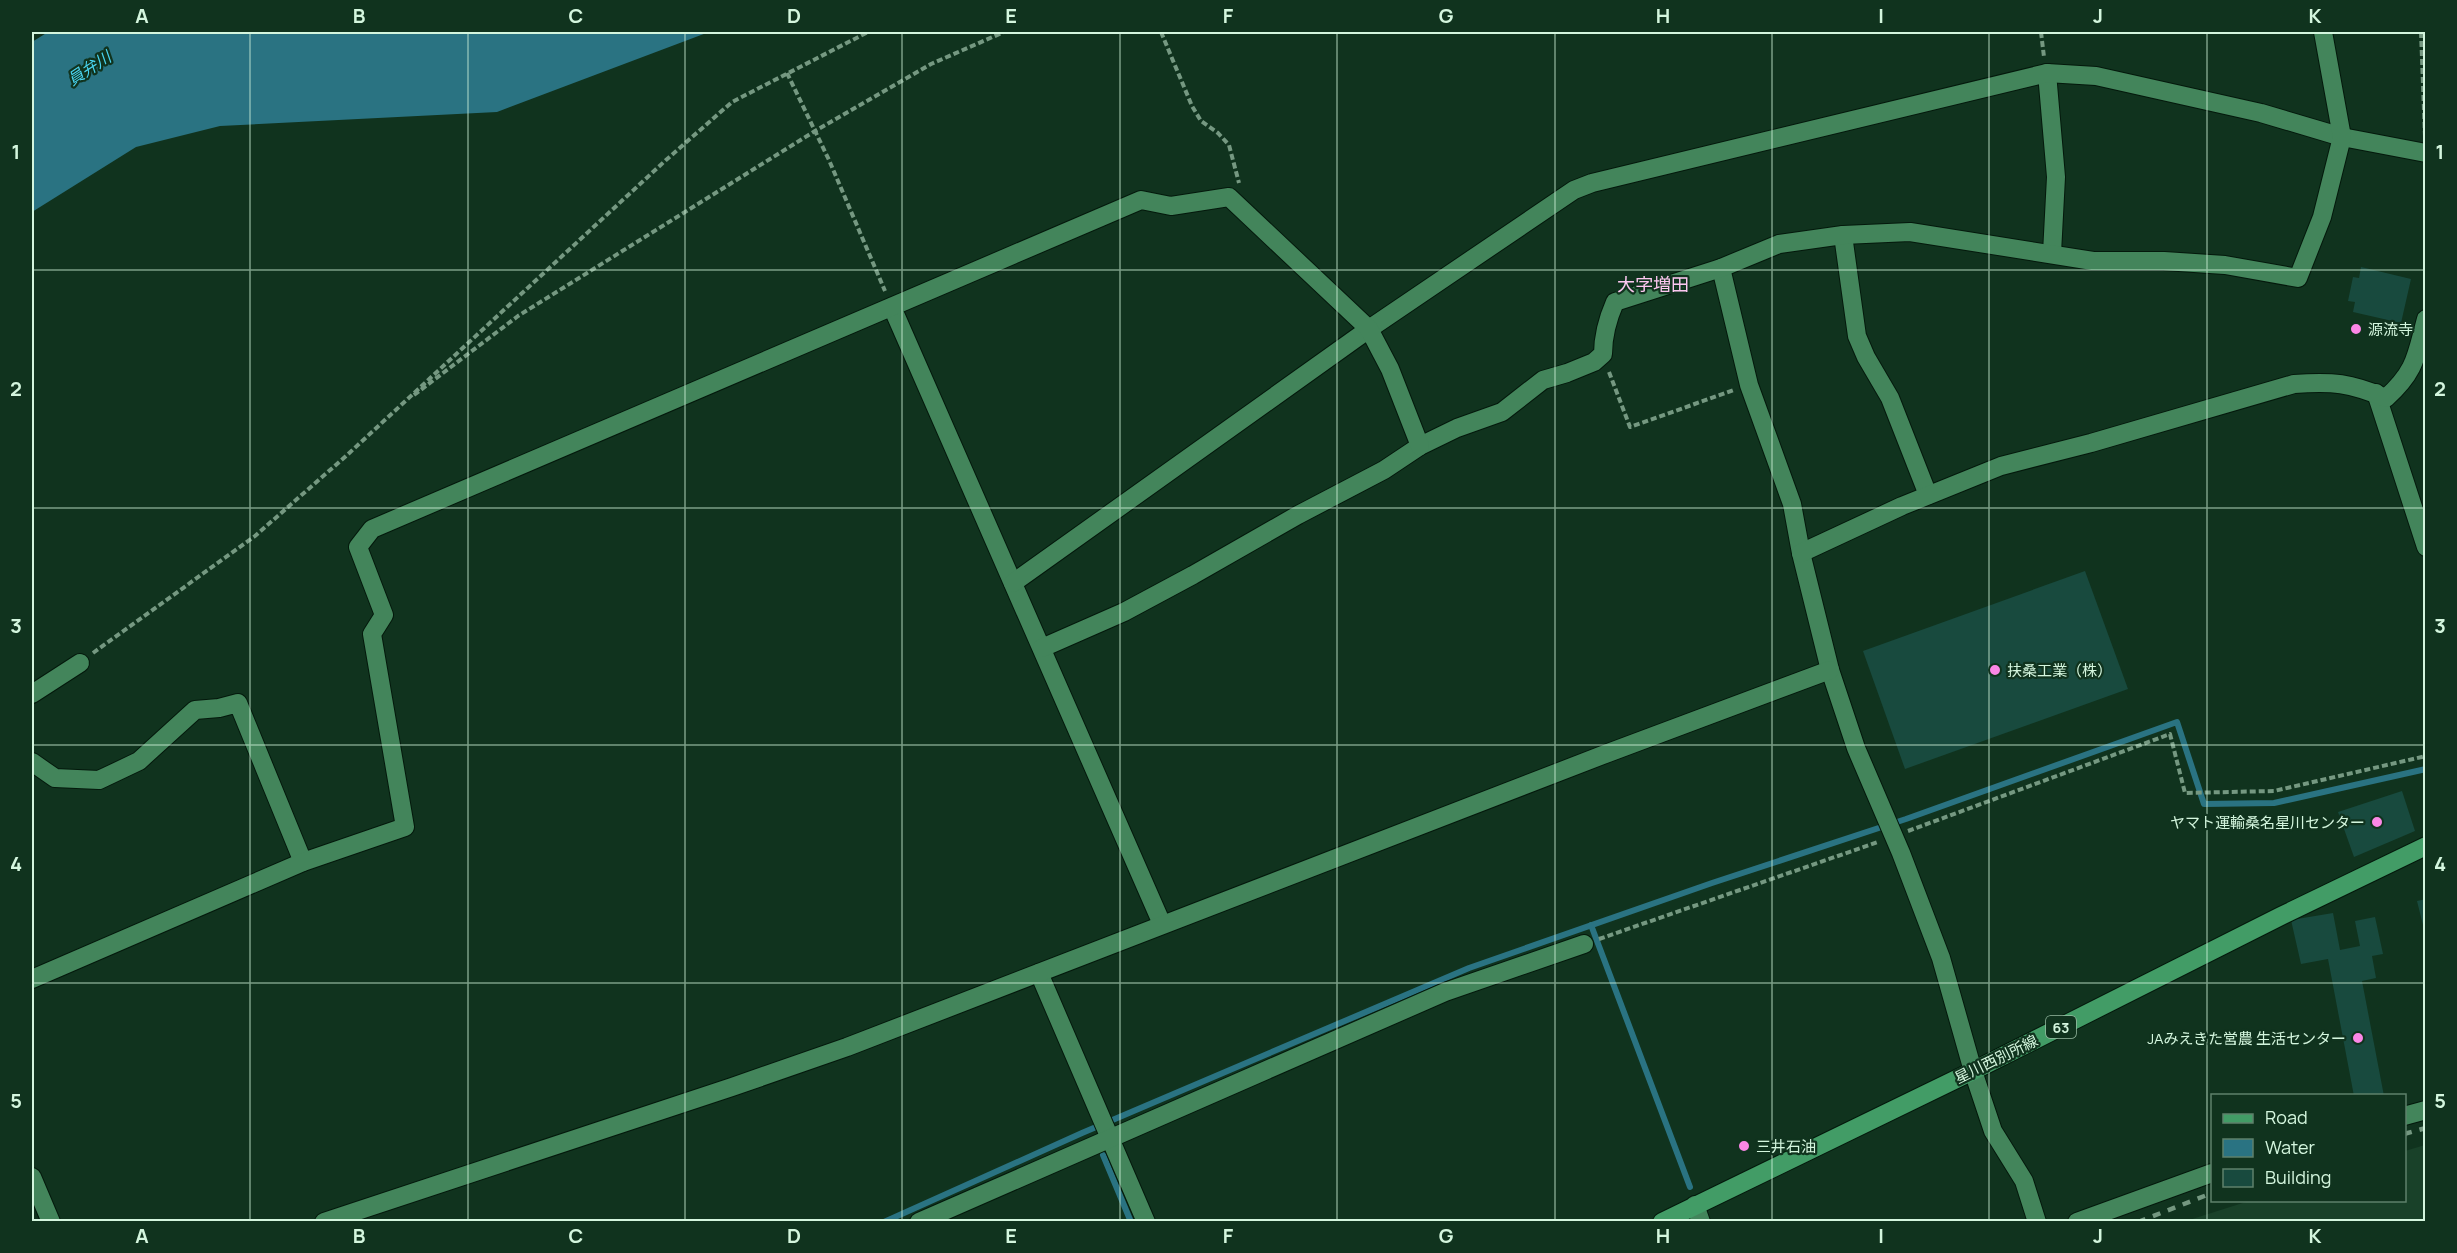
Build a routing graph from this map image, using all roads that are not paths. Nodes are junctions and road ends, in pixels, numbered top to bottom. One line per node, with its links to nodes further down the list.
1 (2323, 32): 3 (street)
2 (2047, 73): 3 (street); 6 (street); 10 (street)
3 (2342, 137): 4 (street); 6 (street)
4 (2426, 153)
5 (1842, 235): 6 (street); 7 (street); 13 (street)
6 (2052, 253)
7 (1721, 268): 12 (street); 15 (street)
8 (892, 307): 10 (street); 16 (street); 23 (street)
9 (2426, 319): 11 (street)
10 (1369, 329): 12 (street); 16 (street)
11 (2376, 393): 13 (street); 14 (street)
12 (1420, 446): 17 (street)
13 (1928, 495): 15 (street)
14 (2426, 547)
15 (1801, 553): 19 (street)
16 (1013, 583): 17 (street)
17 (1042, 648): 24 (street)
18 (80, 663): 20 (street)
19 (1830, 670): 24 (street); 28 (street)
20 (32, 694)
21 (32, 762): 23 (street)
22 (2426, 846): 28 (main road, 星川西別所線 / 63)
23 (303, 862): 27 (street)
24 (1162, 924): 26 (street)
25 (1584, 944): 31 (street)
26 (1039, 973): 31 (street); 36 (street)
27 (32, 979)
28 (1973, 1071): 34 (main road, 星川西別所線 / 63); 40 (street)
29 (2426, 1110): 30 (street)
30 (2406, 1115)
31 (1110, 1137): 37 (street); 38 (street)
32 (2211, 1173): 41 (street)
33 (32, 1177): 35 (street)
34 (1698, 1213): 39 (main road, 星川西別所線 / 63)
35 (51, 1221)
36 (324, 1221)
37 (919, 1221)
38 (1146, 1221)
39 (1662, 1221)
40 (2037, 1221)
41 (2077, 1221)

